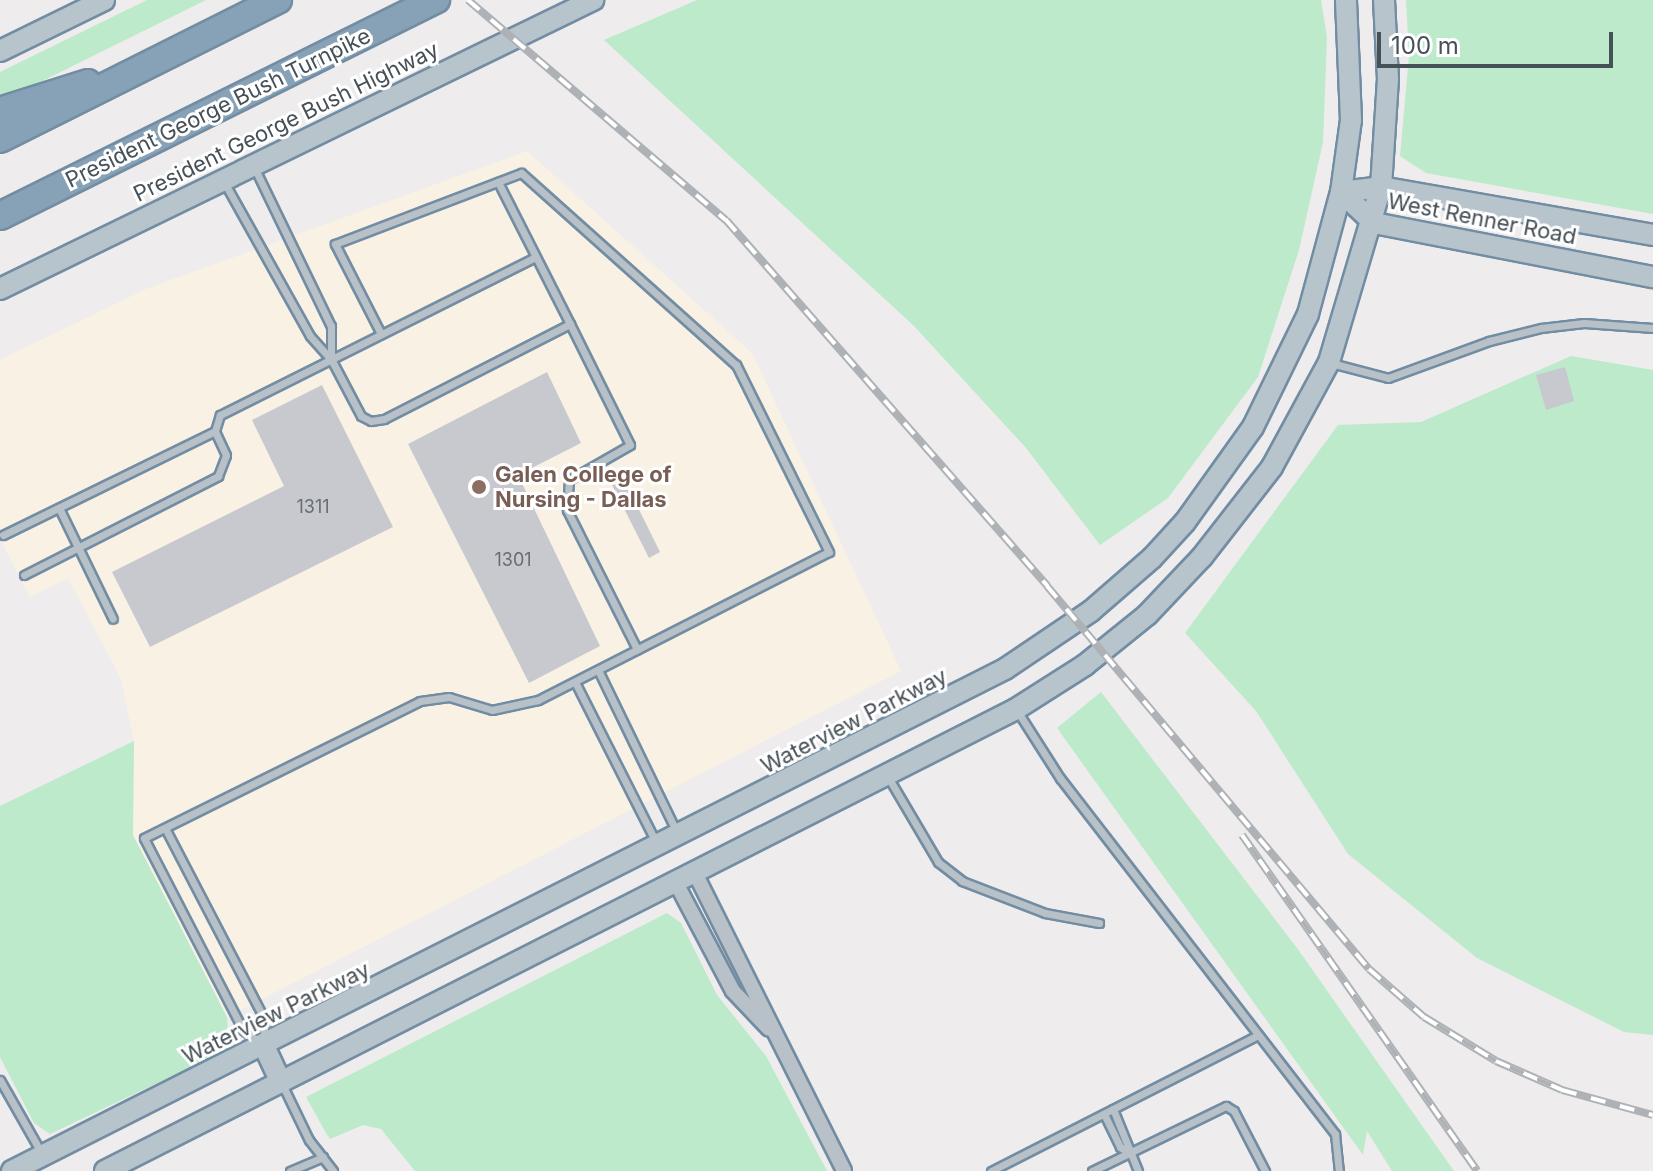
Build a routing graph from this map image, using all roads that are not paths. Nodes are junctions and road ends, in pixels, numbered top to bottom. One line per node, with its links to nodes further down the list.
1 (104, 0): 7 (main road)
2 (278, 0): 8 (highway)
3 (436, 0): 16 (highway, President George Bush Turnpike)
4 (593, 0): 11 (main road, President George Bush Highway)
5 (1346, 0): 15 (main road, Waterview Parkway)
6 (1384, 0): 14 (main road)
7 (0, 51)
8 (138, 69): 9 (highway); 10 (highway)
9 (0, 111)
10 (0, 139)
11 (252, 165): 12 (main road, President George Bush Highway); 25 (lane)
12 (223, 180): 21 (main road, President George Bush Highway); 25 (lane)
13 (498, 182): 19 (lane); 24 (lane); 33 (lane)
14 (1381, 187): 15 (main road, West Renner Road); 17 (main road); 18 (main road, West Renner Road)
15 (1341, 192): 17 (main road, West Renner Road); 39 (main road, Waterview Parkway)
16 (0, 216)
17 (1374, 223): 20 (main road, West Renner Road); 26 (main road)
18 (1653, 235)
19 (536, 257): 22 (lane); 24 (lane)
20 (1653, 277)
21 (0, 289)
22 (570, 324): 25 (lane); 33 (lane)
23 (1653, 328): 26 (lane)
24 (381, 334): 25 (lane)
25 (331, 359): 27 (lane)
26 (1329, 362): 36 (main road)
27 (215, 431): 28 (lane); 30 (lane)
28 (59, 508): 29 (lane); 30 (lane)
29 (3, 535)
30 (77, 547): 31 (lane); 32 (lane)
31 (24, 575)
32 (113, 619)
33 (637, 649): 34 (lane)
34 (598, 670): 35 (lane); 39 (lane)
35 (575, 682): 38 (lane); 40 (lane)
36 (1016, 709): 37 (main road); 45 (lane)
37 (887, 775): 41 (main road); 43 (lane)
38 (165, 828): 46 (lane); 46 (lane)
39 (679, 838): 40 (main road, Waterview Parkway); 41 (main road)
40 (659, 848): 42 (main road); 46 (main road, Waterview Parkway)
41 (694, 871): 42 (main road); 44 (street)
42 (675, 881): 44 (street); 47 (main road)
43 (1099, 923)
44 (775, 1034): 58 (street)
45 (1258, 1035): 49 (lane); 63 (lane)
46 (264, 1046): 47 (main road); 52 (main road, Waterview Parkway)
47 (281, 1082): 53 (lane); 55 (main road)
48 (1, 1083): 52 (lane)
49 (1113, 1109): 50 (lane); 51 (lane)
50 (1104, 1114): 51 (lane); 59 (lane)
51 (1128, 1152): 60 (lane); 61 (lane); 62 (lane)
52 (43, 1155): 54 (main road, Waterview Parkway)
53 (323, 1157): 56 (lane); 57 (lane)
54 (12, 1171)
55 (105, 1171)
56 (290, 1171)
57 (333, 1171)
58 (844, 1171)
59 (991, 1171)
60 (1092, 1171)
61 (1138, 1171)
62 (1265, 1171)
63 (1339, 1171)

